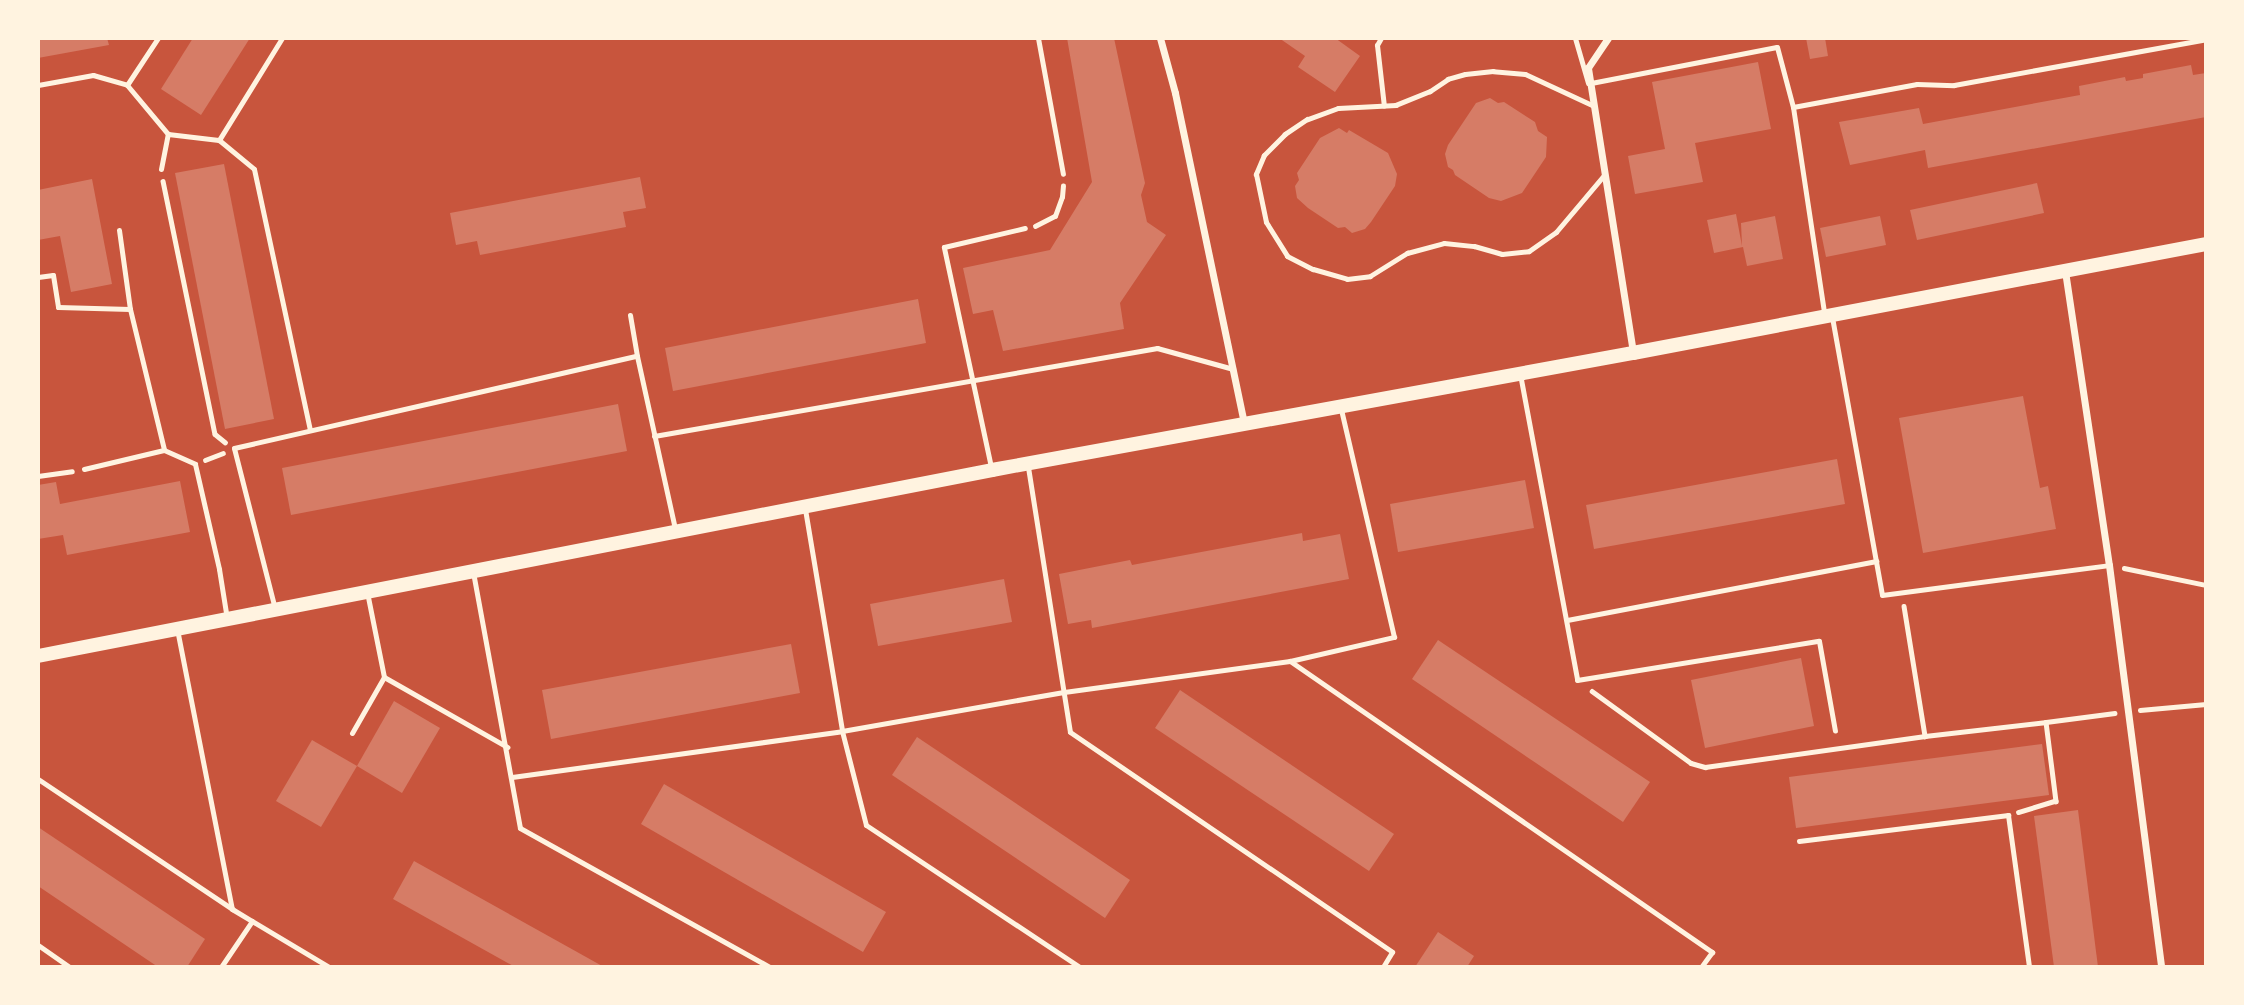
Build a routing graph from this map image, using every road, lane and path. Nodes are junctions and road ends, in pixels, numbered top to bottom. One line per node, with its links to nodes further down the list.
1 (158, 38): 11 (lane)
2 (282, 38): 16 (lane)
3 (1038, 38): 18 (lane)
4 (1160, 38): 32 (street)
5 (1381, 38): 12 (lane)
6 (1575, 38): 13 (lane)
7 (1608, 38): 9 (street)
8 (2206, 39): 14 (lane)
9 (1591, 83): 13 (street); 14 (lane)
10 (38, 85): 11 (lane)
11 (127, 85): 15 (lane)
12 (1384, 106): 13 (lane); 19 (lane)
13 (1594, 106): 19 (street)
14 (1793, 107): 29 (lane)
15 (168, 134): 16 (lane); 17 (lane)
16 (219, 140): 37 (lane)
17 (160, 169): 39 (path)
18 (1063, 174)
19 (1605, 174): 30 (street)
20 (1062, 197): 21 (path)
21 (1039, 225)
22 (1025, 228): 34 (lane)
23 (119, 230): 27 (lane)
24 (2206, 244): 25 (main road)
25 (2065, 271): 29 (main road); 49 (street)
26 (38, 277): 27 (lane)
27 (130, 309): 40 (lane)
28 (630, 314): 31 (lane)
29 (1828, 316): 30 (main road); 48 (lane)
30 (1633, 353): 33 (main road)
31 (637, 356): 37 (lane); 38 (lane)
32 (1233, 369): 34 (lane); 36 (street)
33 (1520, 374): 35 (main road); 56 (lane)
34 (972, 383): 38 (lane); 44 (lane)
35 (1340, 405): 36 (main road); 59 (lane)
36 (1244, 423): 41 (main road)
37 (310, 430): 39 (lane)
38 (654, 436): 47 (lane)
39 (234, 449): 42 (path); 54 (lane)
40 (164, 450): 42 (lane); 43 (lane)
41 (1027, 463): 44 (main road); 62 (lane)
42 (195, 464): 55 (lane)
43 (84, 469): 45 (path)
44 (992, 470): 46 (main road)
45 (38, 476)
46 (805, 506): 47 (main road); 66 (lane)
47 (676, 531): 50 (main road)
48 (1876, 561): 53 (lane); 56 (lane)
49 (2109, 565): 51 (path); 53 (lane); 64 (street)
50 (473, 571): 52 (main road); 70 (lane)
51 (2206, 585)
52 (367, 592): 54 (main road); 60 (lane)
53 (1902, 592): 69 (path)
54 (275, 610): 55 (main road)
55 (227, 619): 57 (main road)
56 (1567, 620): 61 (lane)
57 (177, 629): 58 (main road); 75 (lane)
58 (38, 656)
59 (1290, 661): 62 (lane); 84 (lane)
60 (384, 677): 68 (lane); 70 (lane)
61 (1577, 680): 67 (lane); 69 (path)
62 (1064, 692): 66 (lane); 83 (lane)
63 (2206, 704): 64 (path)
64 (2129, 711): 65 (path); 86 (street)
65 (2046, 722): 69 (path); 73 (path)
66 (842, 731): 71 (lane); 82 (lane)
67 (1835, 731)
68 (352, 733)
69 (1925, 736)
70 (507, 747): 71 (lane)
71 (512, 778): 81 (lane)
72 (38, 779): 75 (lane)
73 (2008, 815): 74 (lane); 85 (lane)
74 (1799, 841)
75 (232, 908): 76 (lane)
76 (252, 921): 79 (lane); 80 (lane)
77 (38, 945): 78 (lane)
78 (69, 967)
79 (221, 967)
80 (329, 967)
81 (770, 967)
82 (1080, 967)
83 (1382, 967)
84 (1701, 967)
85 (2029, 967)
86 (2161, 967)

